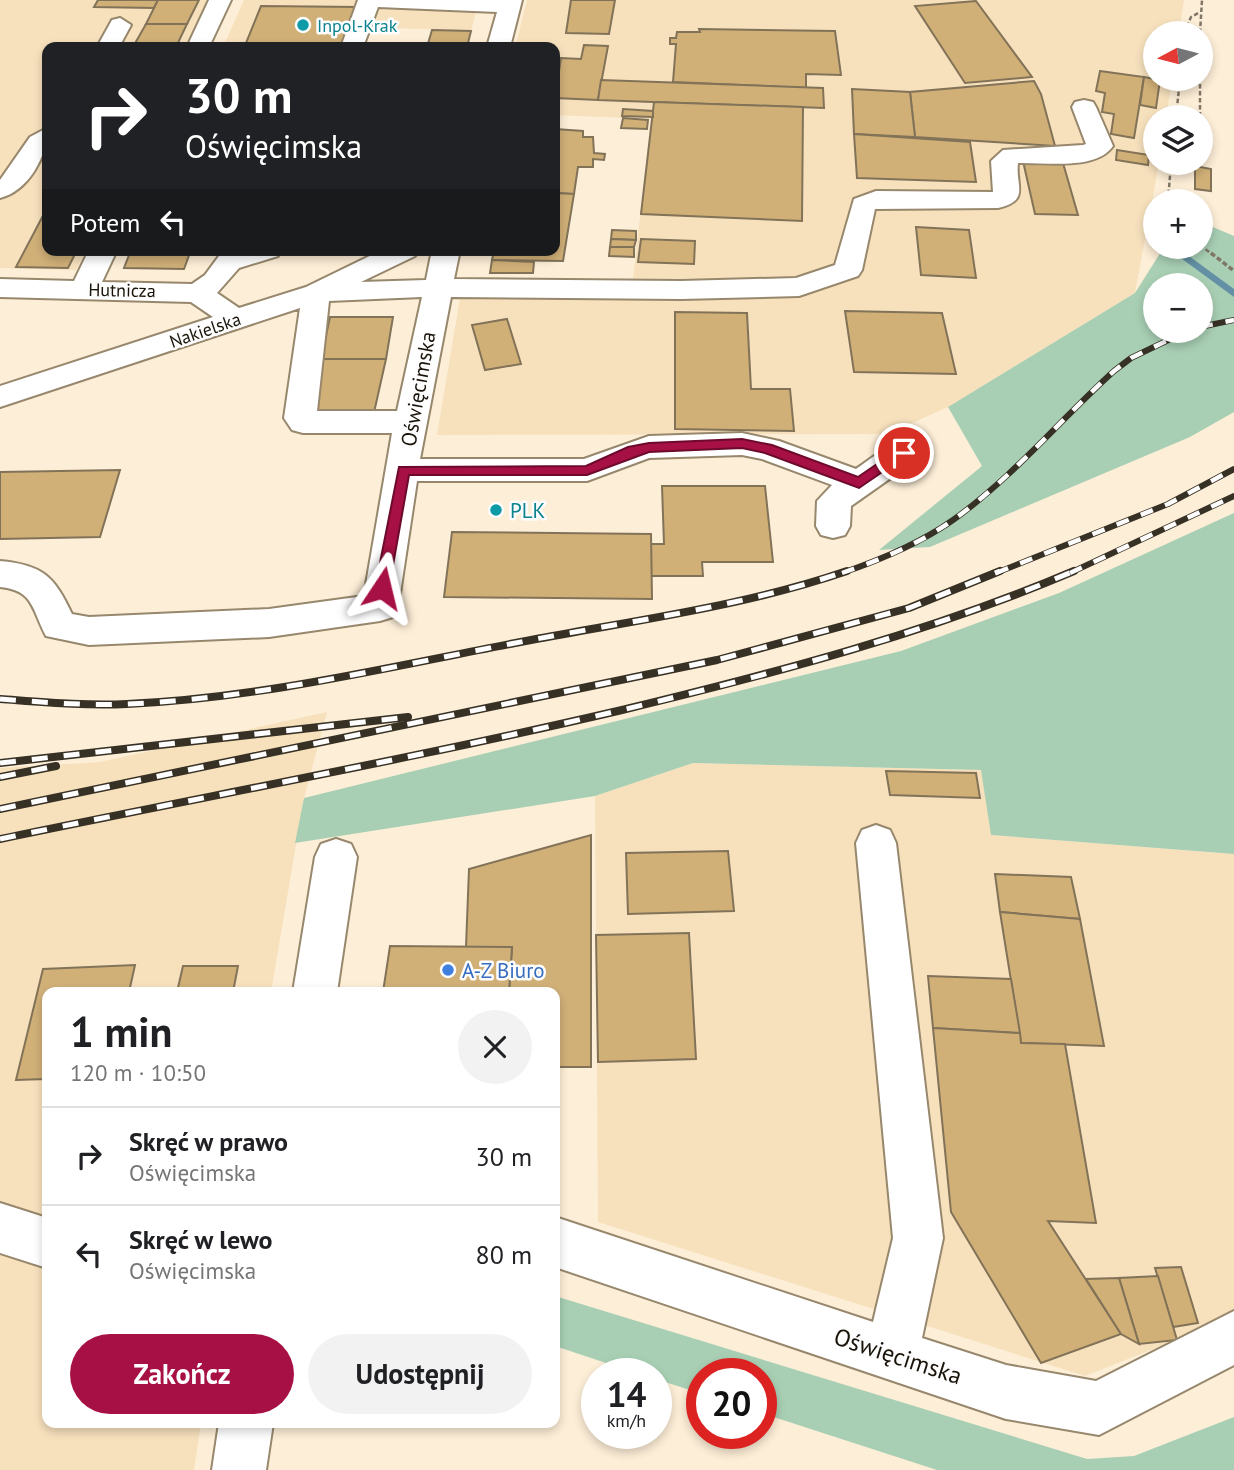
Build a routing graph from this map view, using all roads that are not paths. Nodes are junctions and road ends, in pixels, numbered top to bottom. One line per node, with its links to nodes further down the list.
1 (220, 0): 7 (street)
2 (369, 0): 8 (street)
3 (377, 0): 4 (street)
4 (510, 3): 9 (street)
5 (120, 25): 6 (street)
6 (111, 42)
7 (200, 42)
8 (354, 42)
9 (500, 42)
10 (1084, 107): 18 (street)
11 (42, 139): 12 (street)
12 (0, 190)
13 (100, 256): 19 (street)
14 (248, 256): 20 (street)
15 (393, 256): 21 (street, Nakielska)
16 (445, 256): 18 (street, Oświęcimska)
17 (0, 288): 19 (street, Hutnicza)
18 (437, 288): 21 (street); 24 (street, Oświęcimska)
19 (85, 289): 20 (street, Hutnicza)
20 (198, 293): 22 (street)
21 (316, 293): 22 (street, Nakielska); 24 (street)
22 (235, 319): 23 (street, Nakielska)
23 (0, 397)
24 (410, 422): 26 (street, Oświęcimska)
25 (904, 453): 27 (street)
26 (404, 470): 27 (street, Oświęcimska); 29 (street)
27 (859, 483): 28 (street)
28 (833, 526)
29 (0, 574)
30 (876, 843): 37 (street)
31 (336, 857): 32 (street)
32 (315, 987)
33 (0, 1227): 34 (street)
34 (42, 1241)
35 (560, 1244): 37 (street, Oświęcimska)
36 (1234, 1337): 37 (street, Oświęcimska)
37 (892, 1354)
38 (245, 1428): 39 (street)
39 (239, 1470)

